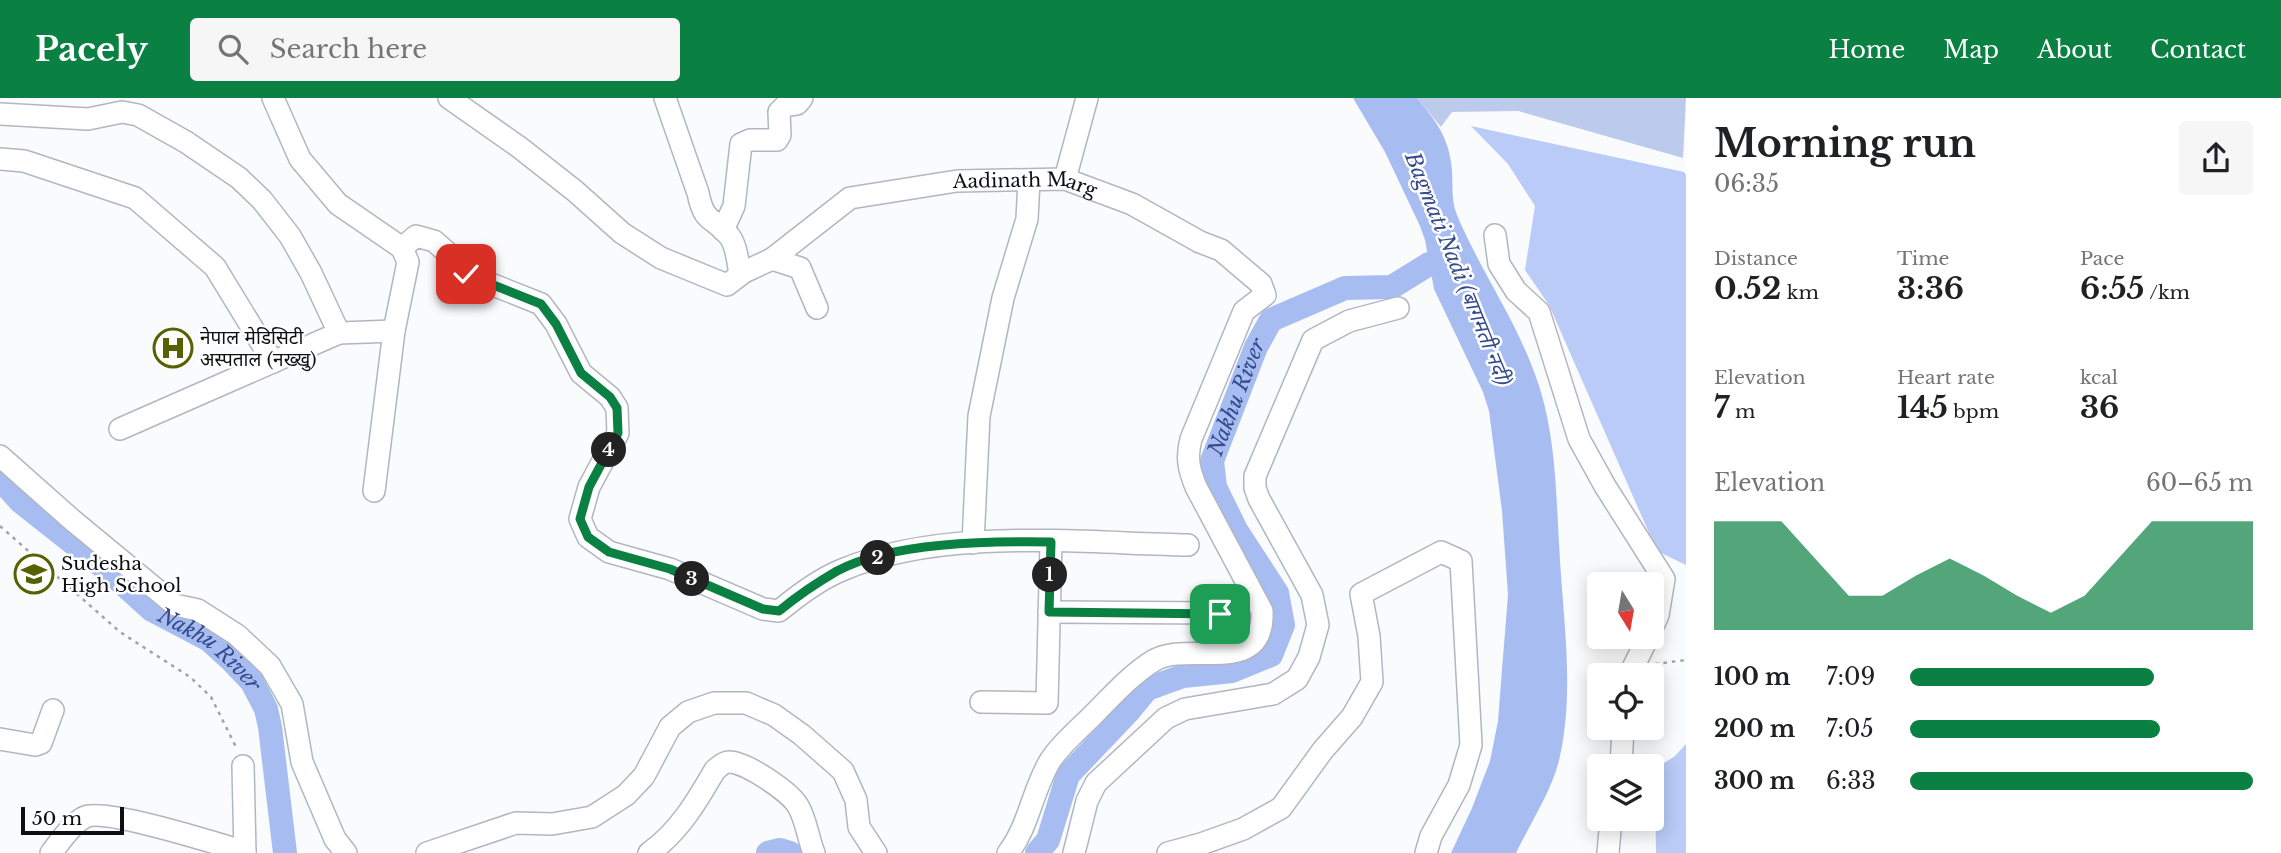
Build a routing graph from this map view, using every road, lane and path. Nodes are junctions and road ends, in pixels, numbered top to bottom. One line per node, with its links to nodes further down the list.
1 (273, 98): 12 (street)
2 (449, 98): 14 (street)
3 (665, 98): 10 (street)
4 (802, 98): 10 (street)
5 (1087, 98): 8 (street)
6 (0, 114): 18 (street)
7 (0, 159): 19 (street)
8 (1065, 179): 9 (street, Aadinath Marg); 44 (street, Aadinath Marg)
9 (1029, 180): 13 (street, Aadinath Marg); 25 (street)
10 (723, 230): 14 (street)
11 (1495, 235): 27 (street)
12 (402, 248): 17 (street); 25 (street)
13 (772, 259): 14 (street, Aadinath Marg); 16 (street)
14 (742, 273)
15 (1398, 307): 45 (street)
16 (817, 308)
17 (394, 331): 18 (street); 22 (street)
18 (339, 333): 19 (street)
19 (273, 362): 20 (street)
20 (120, 429)
21 (0, 456): 39 (street)
22 (374, 491)
23 (0, 526): 35 (path)
24 (1051, 542): 25 (street); 26 (street); 28 (street)
25 (973, 543)
26 (1188, 545)
27 (1660, 572)
28 (1049, 612): 29 (street); 32 (street)
29 (1220, 614)
30 (1686, 660): 31 (path)
31 (1664, 665)
32 (981, 702)
33 (53, 710): 34 (street)
34 (0, 739)
35 (243, 766): 37 (street)
36 (1610, 831): 48 (street)
37 (245, 852): 38 (street)
38 (51, 853)
39 (346, 853)
40 (427, 853): 43 (street)
41 (649, 853): 42 (street)
42 (814, 853)
43 (876, 853)
44 (1008, 853)
45 (1073, 853)
46 (1168, 853): 47 (street)
47 (1426, 853)
48 (1608, 853)

